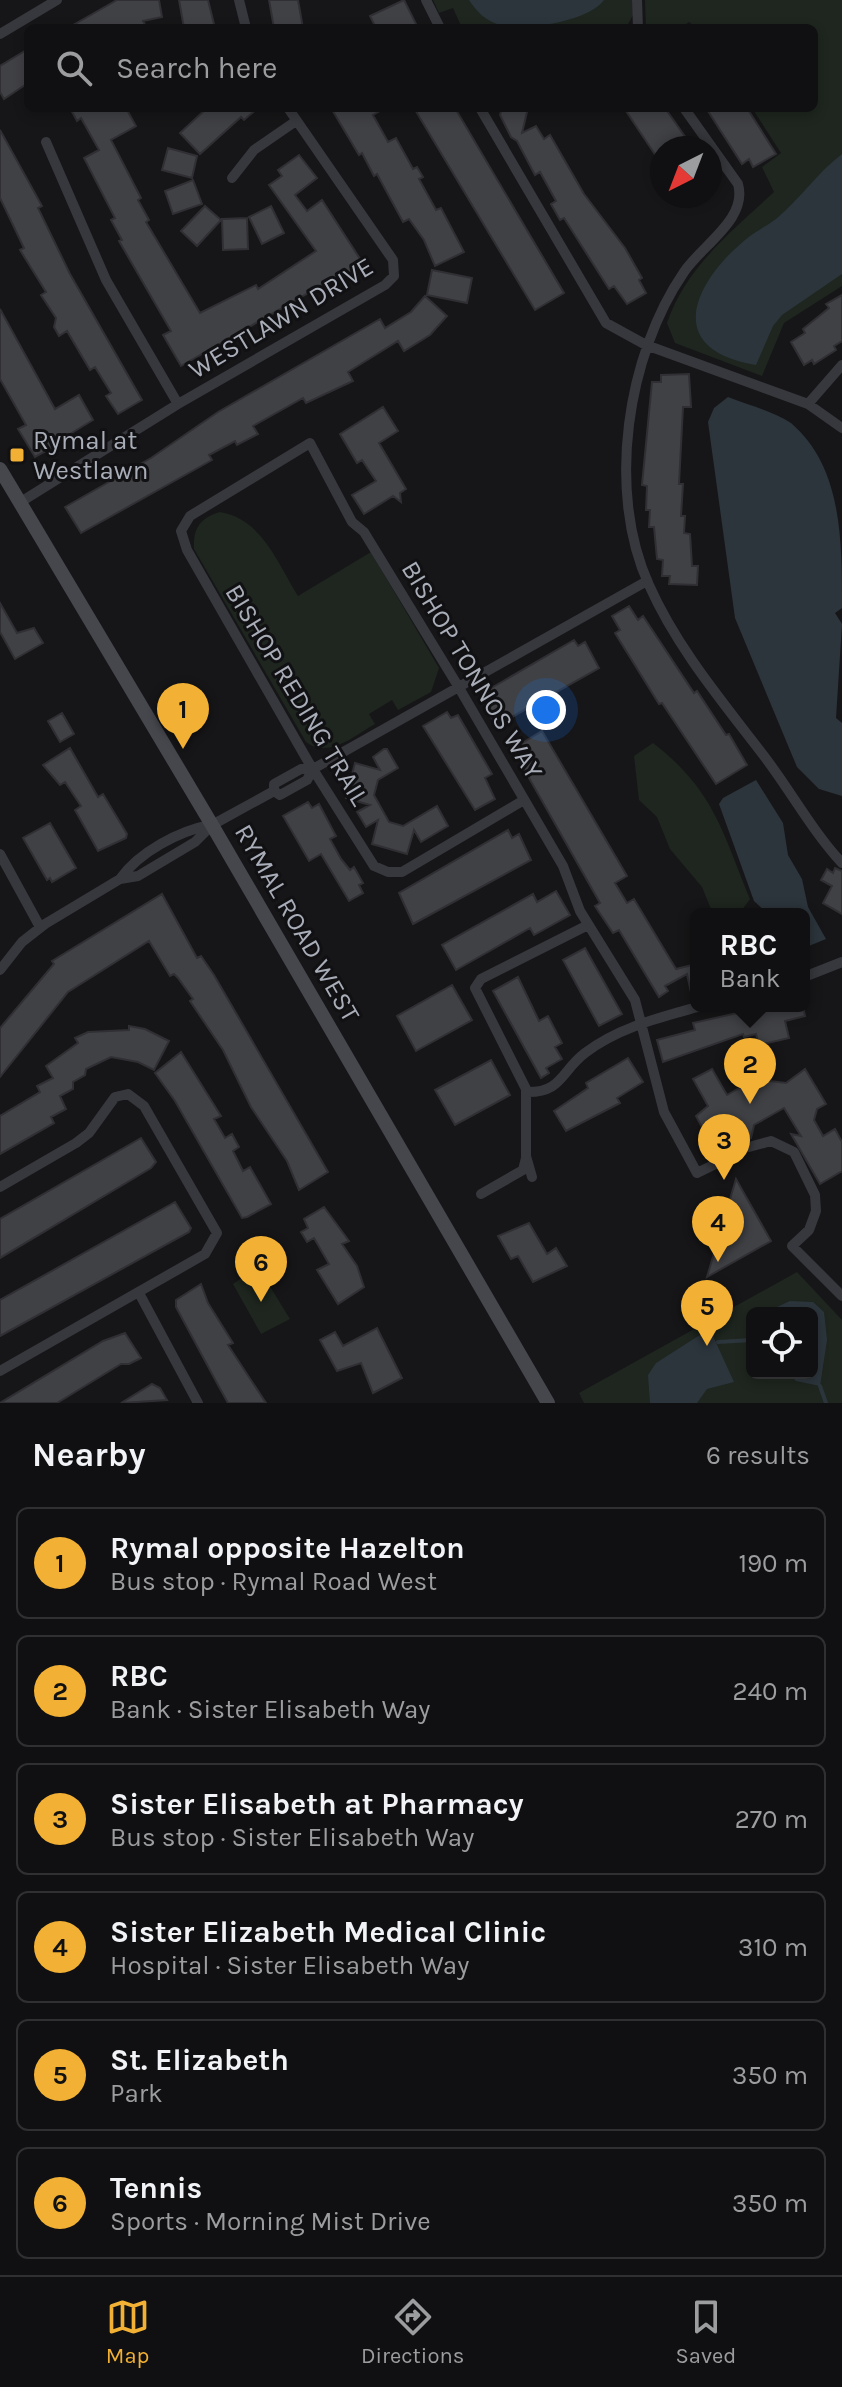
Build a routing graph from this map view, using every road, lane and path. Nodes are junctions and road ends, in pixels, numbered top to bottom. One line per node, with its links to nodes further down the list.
1 (57, 0): 8 (street)
2 (239, 0): 5 (street)
3 (426, 0): 6 (street)
4 (637, 0): 7 (street)
5 (245, 24)
6 (438, 24)
7 (638, 24)
8 (0, 34)
9 (290, 112): 12 (street, WESTLAWN DRIVE)
10 (482, 112): 15 (street)
11 (687, 112): 15 (street)
12 (296, 121): 14 (street); 17 (street, WESTLAWN DRIVE)
13 (46, 142): 17 (street)
14 (232, 178)
15 (646, 345): 18 (street); 23 (street)
16 (842, 365): 18 (street)
17 (178, 404): 22 (street, WESTLAWN DRIVE)
18 (808, 404): 19 (street)
19 (842, 428)
20 (310, 443): 24 (street, BISHOP TONNOS WAY); 25 (street, BISHOP REDING TRAIL)
21 (0, 469): 22 (main road, RYMAL ROAD WEST)
22 (19, 503): 27 (main road, RYMAL ROAD WEST)
23 (647, 581): 24 (street); 29 (street)
24 (458, 686): 25 (street); 26 (street, BISHOP TONNOS WAY)
25 (313, 769): 26 (street, BISHOP REDING TRAIL); 27 (street)
26 (524, 800): 30 (street, BISHOP TONNOS WAY)
27 (212, 825): 31 (street); 46 (main road, RYMAL ROAD WEST)
28 (0, 854): 31 (street)
29 (840, 862)
30 (588, 925): 36 (street, BISHOP TONNOS WAY); 37 (street)
31 (40, 927): 33 (street)
32 (842, 962): 34 (street)
33 (0, 970)
34 (810, 975)
35 (690, 1009): 36 (street)
36 (641, 1023): 37 (street); 43 (street, BISHOP TONNOS WAY)
37 (526, 1092): 38 (street)
38 (526, 1156): 39 (street); 41 (street)
39 (532, 1177)
40 (0, 1187): 42 (street)
41 (481, 1194)
42 (139, 1293): 44 (street); 45 (street)
43 (842, 1296)
44 (0, 1371)
45 (198, 1403)
46 (548, 1403)

